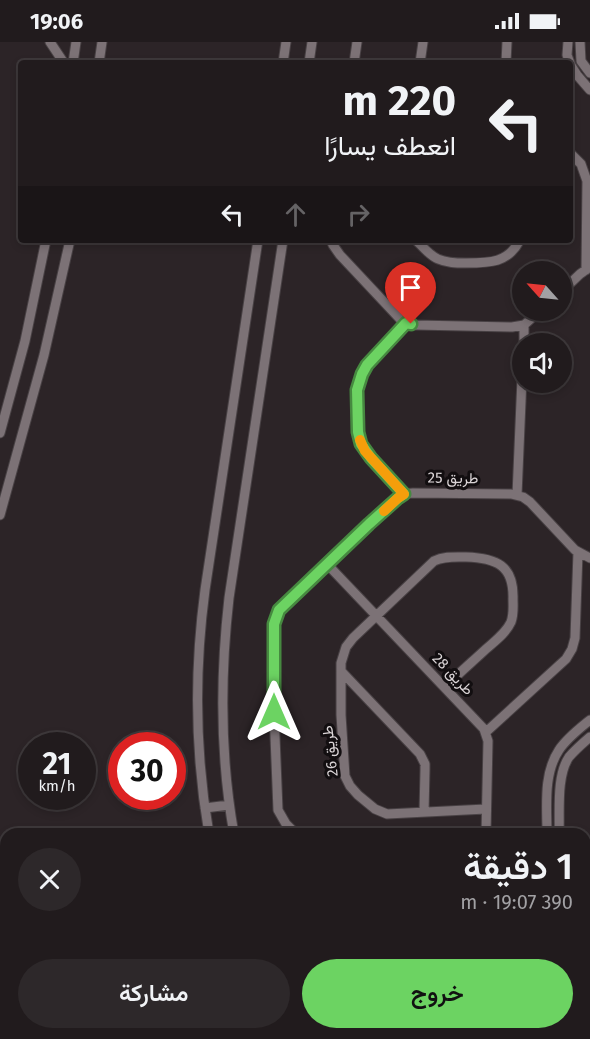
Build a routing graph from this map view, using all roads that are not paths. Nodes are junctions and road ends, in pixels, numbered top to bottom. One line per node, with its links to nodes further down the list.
1 (50, 42): 11 (street)
2 (76, 42): 12 (street)
3 (102, 42): 13 (street)
4 (286, 42): 14 (street)
5 (312, 42): 15 (street)
6 (357, 42): 16 (street)
7 (423, 42): 17 (street)
8 (507, 42): 18 (street)
9 (568, 42): 19 (street)
10 (580, 42): 21 (street)
11 (62, 60)
12 (73, 60)
13 (99, 60)
14 (283, 60)
15 (309, 60)
16 (354, 60)
17 (420, 60)
18 (506, 60)
19 (569, 60)
20 (573, 69): 22 (street)
21 (590, 73)
22 (590, 90)
23 (573, 156): 31 (street)
24 (44, 243): 38 (street)
25 (69, 243): 41 (street)
26 (258, 243): 52 (street)
27 (283, 243): 51 (street)
28 (333, 243): 34 (street)
29 (419, 243): 30 (street)
30 (518, 243)
31 (588, 268): 32 (street)
32 (572, 282)
33 (529, 321): 35 (street)
34 (406, 323): 35 (street); 39 (street)
35 (524, 325): 36 (street)
36 (524, 333)
37 (521, 393): 40 (street)
38 (0, 433)
39 (404, 494): 40 (street, طريق 25); 44 (street)
40 (517, 495): 42 (street)
41 (0, 515)
42 (578, 552): 43 (street); 49 (street)
43 (590, 558)
44 (327, 564): 45 (street, طريق 28); 57 (street)
45 (376, 615): 46 (street, طريق 26); 47 (street, طريق 28); 47 (street)
46 (341, 671): 54 (street); 54 (street, طريق 26)
47 (445, 687): 49 (street, طريق 28)
48 (590, 720): 59 (street)
49 (486, 732): 53 (street)
50 (590, 737): 60 (street)
51 (229, 805): 52 (street); 56 (street)
52 (205, 808): 55 (street)
53 (486, 809): 54 (street, طريق 26); 58 (street)
54 (424, 812)
55 (208, 828)
56 (233, 828)
57 (289, 828)
58 (486, 828)
59 (547, 828)
60 (559, 828)

